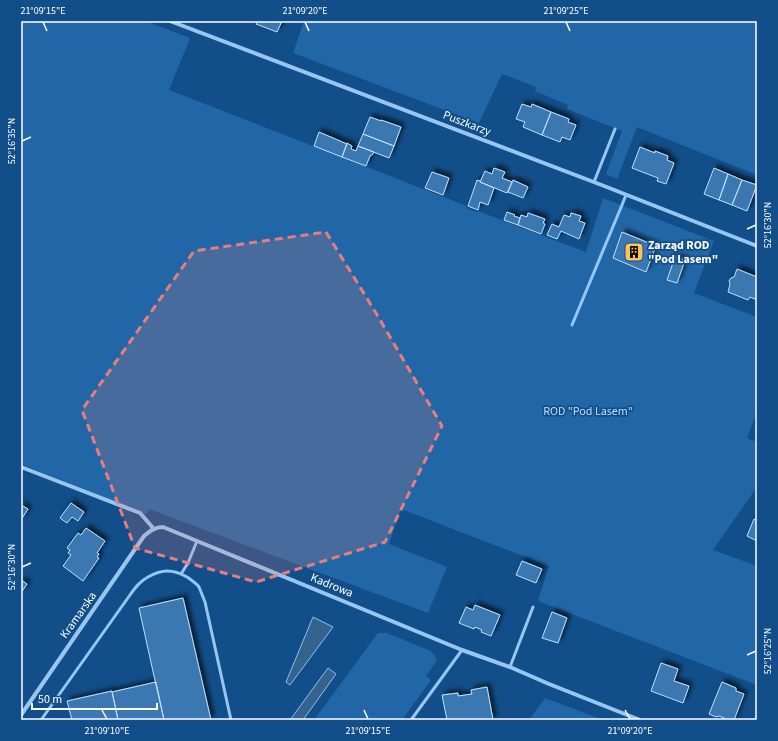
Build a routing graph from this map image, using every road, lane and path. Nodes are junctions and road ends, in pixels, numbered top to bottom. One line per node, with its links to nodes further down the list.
1 (170, 21): 3 (street, Puszkarzy)
2 (615, 129): 3 (lane)
3 (594, 182): 4 (street, Puszkarzy)
4 (626, 195): 5 (street, Puszkarzy); 6 (lane)
5 (757, 246)
6 (572, 325)
7 (21, 467): 8 (street)
8 (154, 529): 9 (street, Kadrowa); 14 (street, Kramarska)
9 (197, 541): 10 (lane); 12 (street, Kadrowa)
10 (181, 574): 15 (lane); 16 (lane)
11 (533, 607): 13 (lane)
12 (462, 650): 13 (street, Kadrowa); 17 (lane)
13 (510, 667): 18 (street, Kadrowa)
14 (21, 715)
15 (41, 720)
16 (231, 720)
17 (411, 720)
18 (640, 720)

